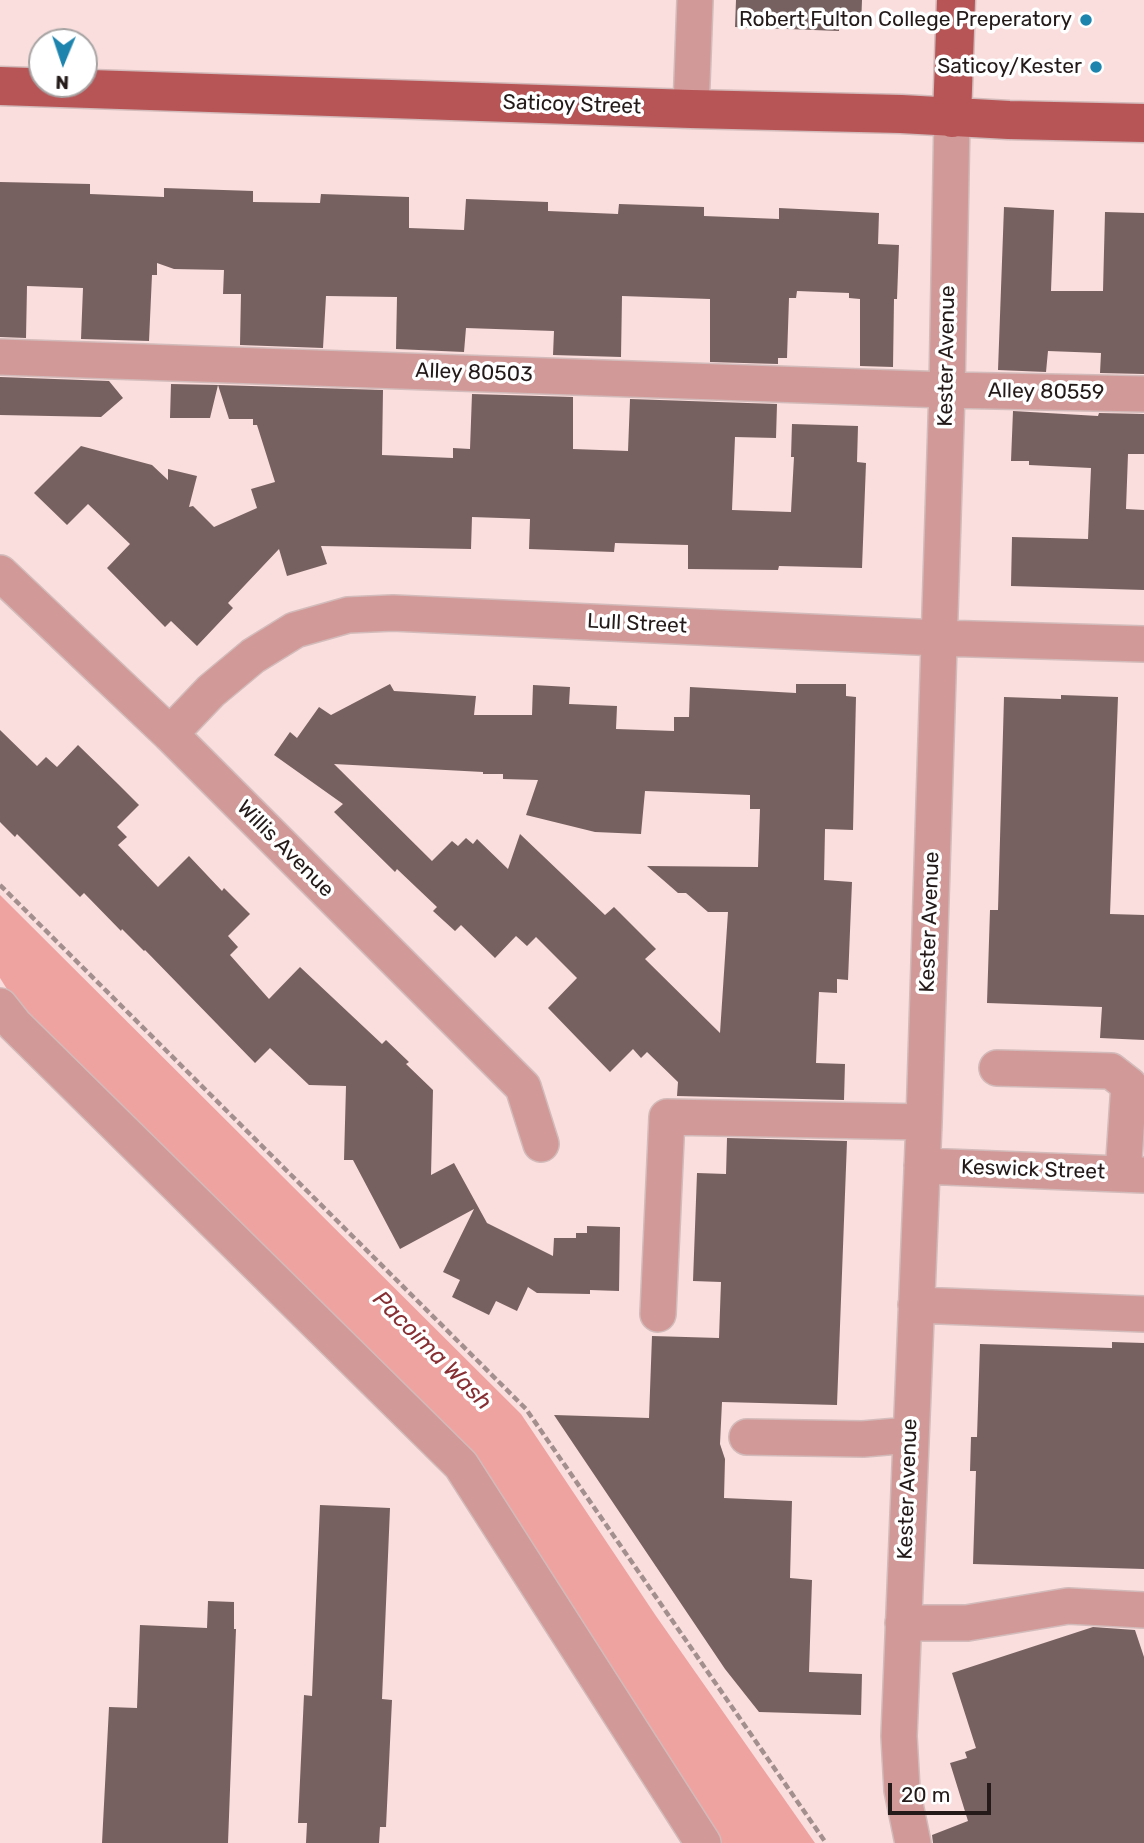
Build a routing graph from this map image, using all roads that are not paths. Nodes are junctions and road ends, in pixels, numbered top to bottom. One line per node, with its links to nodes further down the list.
1 (695, 0): 4 (street)
2 (956, 0): 5 (main road, Kester Avenue)
3 (0, 86): 4 (main road, Saticoy Street)
4 (691, 109): 5 (main road, Saticoy Street)
5 (952, 118): 6 (main road, Saticoy Street); 8 (street, Kester Avenue)
6 (1144, 123)
7 (0, 357): 8 (street, Alley 80503)
8 (947, 390): 9 (street, Alley 80559); 11 (street, Kester Avenue)
9 (1144, 394)
10 (0, 573): 13 (street, Willis Avenue)
11 (939, 638): 12 (street, Lull Street); 13 (street, Lull Street); 16 (street, Kester Avenue)
12 (1144, 644)
13 (170, 734): 17 (street, Willis Avenue)
14 (0, 1006): 27 (street)
15 (997, 1068): 19 (street)
16 (924, 1122): 18 (street, Kester Avenue); 21 (street)
17 (541, 1144)
18 (922, 1166): 19 (street, Keswick Street); 20 (street, Kester Avenue)
19 (1134, 1175)
20 (916, 1305): 22 (street); 23 (street, Kester Avenue)
21 (658, 1314)
22 (1144, 1314)
23 (910, 1435): 24 (street); 26 (street, Kester Avenue)
24 (747, 1437)
25 (1144, 1610): 26 (street)
26 (903, 1623): 28 (street, Kester Avenue)
27 (704, 1843)
28 (913, 1843)

